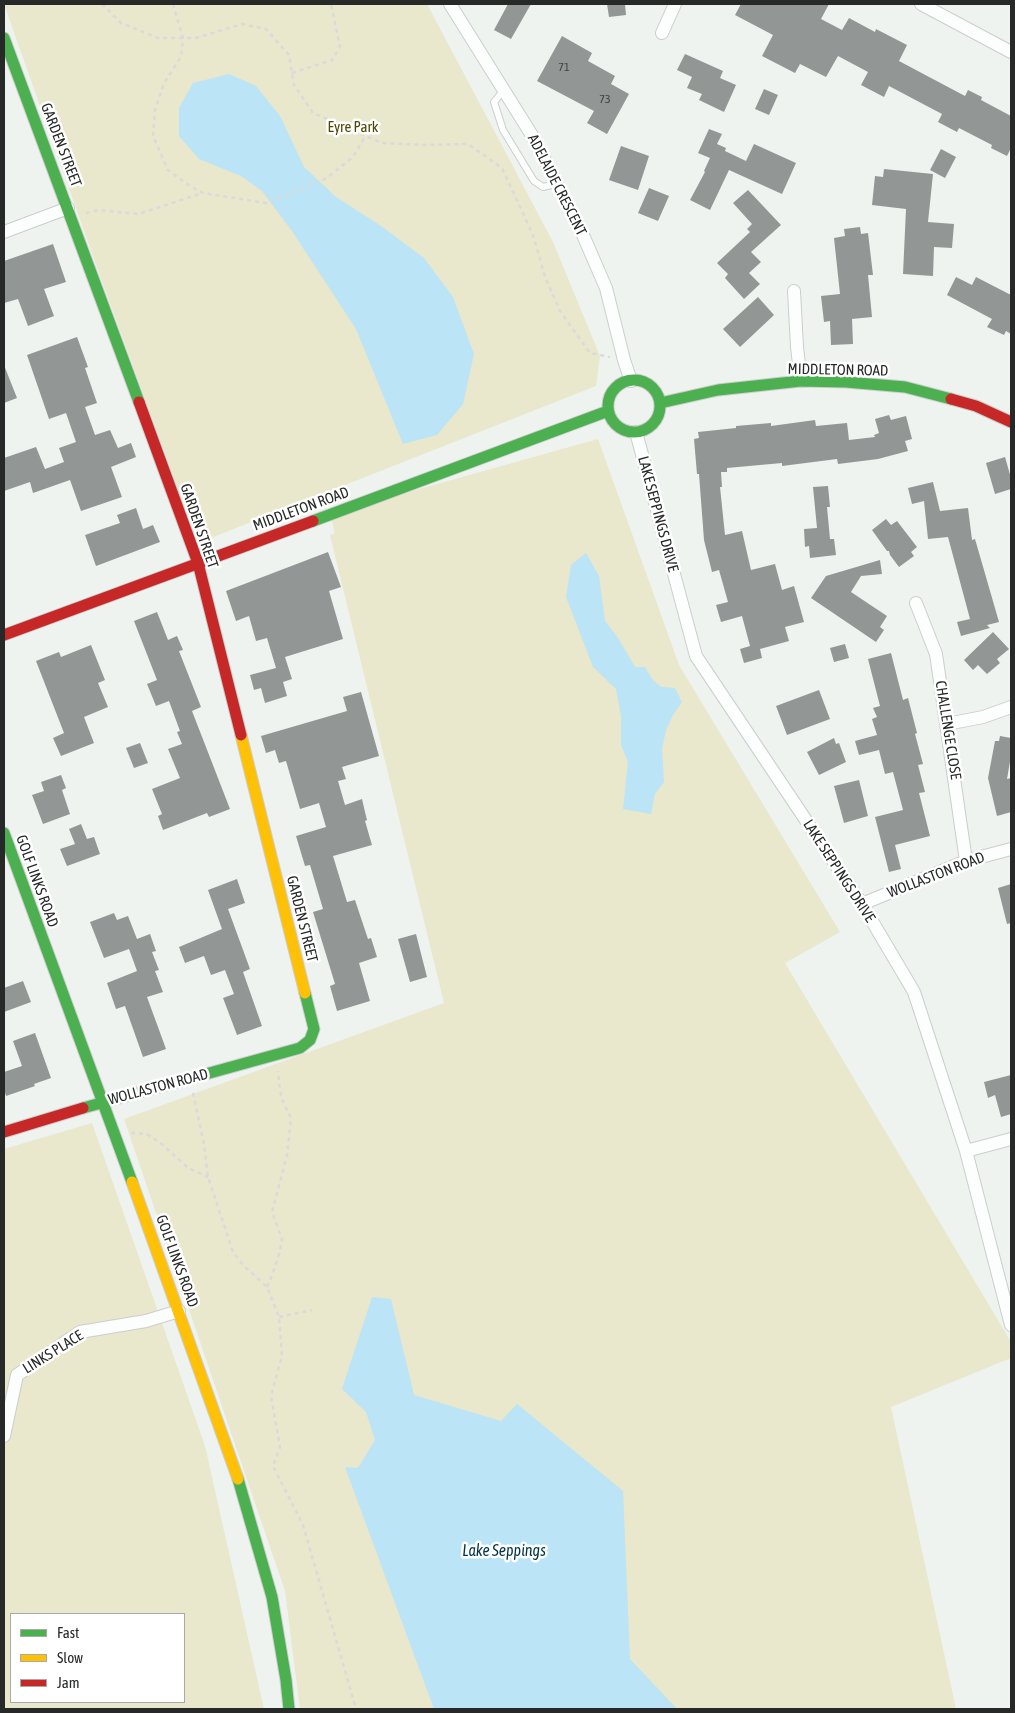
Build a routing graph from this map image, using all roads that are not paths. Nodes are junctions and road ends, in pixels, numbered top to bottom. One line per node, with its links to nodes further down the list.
1 (450, 4): 7 (street, ADELAIDE CRESCENT)
2 (675, 4): 4 (street)
3 (921, 4): 6 (street)
4 (662, 33)
5 (4, 38): 9 (main road, GARDEN STREET)
6 (1011, 52)
7 (504, 90): 8 (street, ADELAIDE CRESCENT); 8 (lane)
8 (556, 184): 12 (street, ADELAIDE CRESCENT)
9 (70, 212): 10 (street); 18 (main road, GARDEN STREET)
10 (4, 232)
11 (794, 291): 13 (street)
12 (631, 380): 14 (main road); 15 (main road)
13 (802, 381): 14 (main road, MIDDLETON ROAD); 16 (main road, MIDDLETON ROAD)
14 (660, 403): 17 (main road)
15 (608, 411): 17 (main road); 18 (main road, MIDDLETON ROAD)
16 (1011, 422)
17 (636, 432): 26 (street, LAKE SEPPINGS DRIVE)
18 (198, 563): 20 (main road, MIDDLETON ROAD); 27 (main road, GARDEN STREET)
19 (916, 603): 22 (street, CHALLENGE CLOSE)
20 (4, 635)
21 (1011, 707): 22 (street)
22 (947, 724): 25 (street, CHALLENGE CLOSE)
23 (4, 833): 28 (main road, GOLF LINKS ROAD)
24 (1011, 849): 25 (street, WOLLASTON ROAD)
25 (966, 861): 26 (street, WOLLASTON ROAD)
26 (862, 904): 31 (street, LAKE SEPPINGS DRIVE)
27 (310, 1040): 28 (main road, WOLLASTON ROAD)
28 (103, 1102): 29 (main road, WOLLASTON ROAD); 32 (main road, GOLF LINKS ROAD)
29 (4, 1132)
30 (1011, 1139): 31 (street)
31 (966, 1151): 33 (street, LAKE SEPPINGS DRIVE)
32 (179, 1311): 34 (street, LINKS PLACE); 35 (main road, GOLF LINKS ROAD)
33 (1011, 1325)
34 (4, 1436)
35 (289, 1709)

